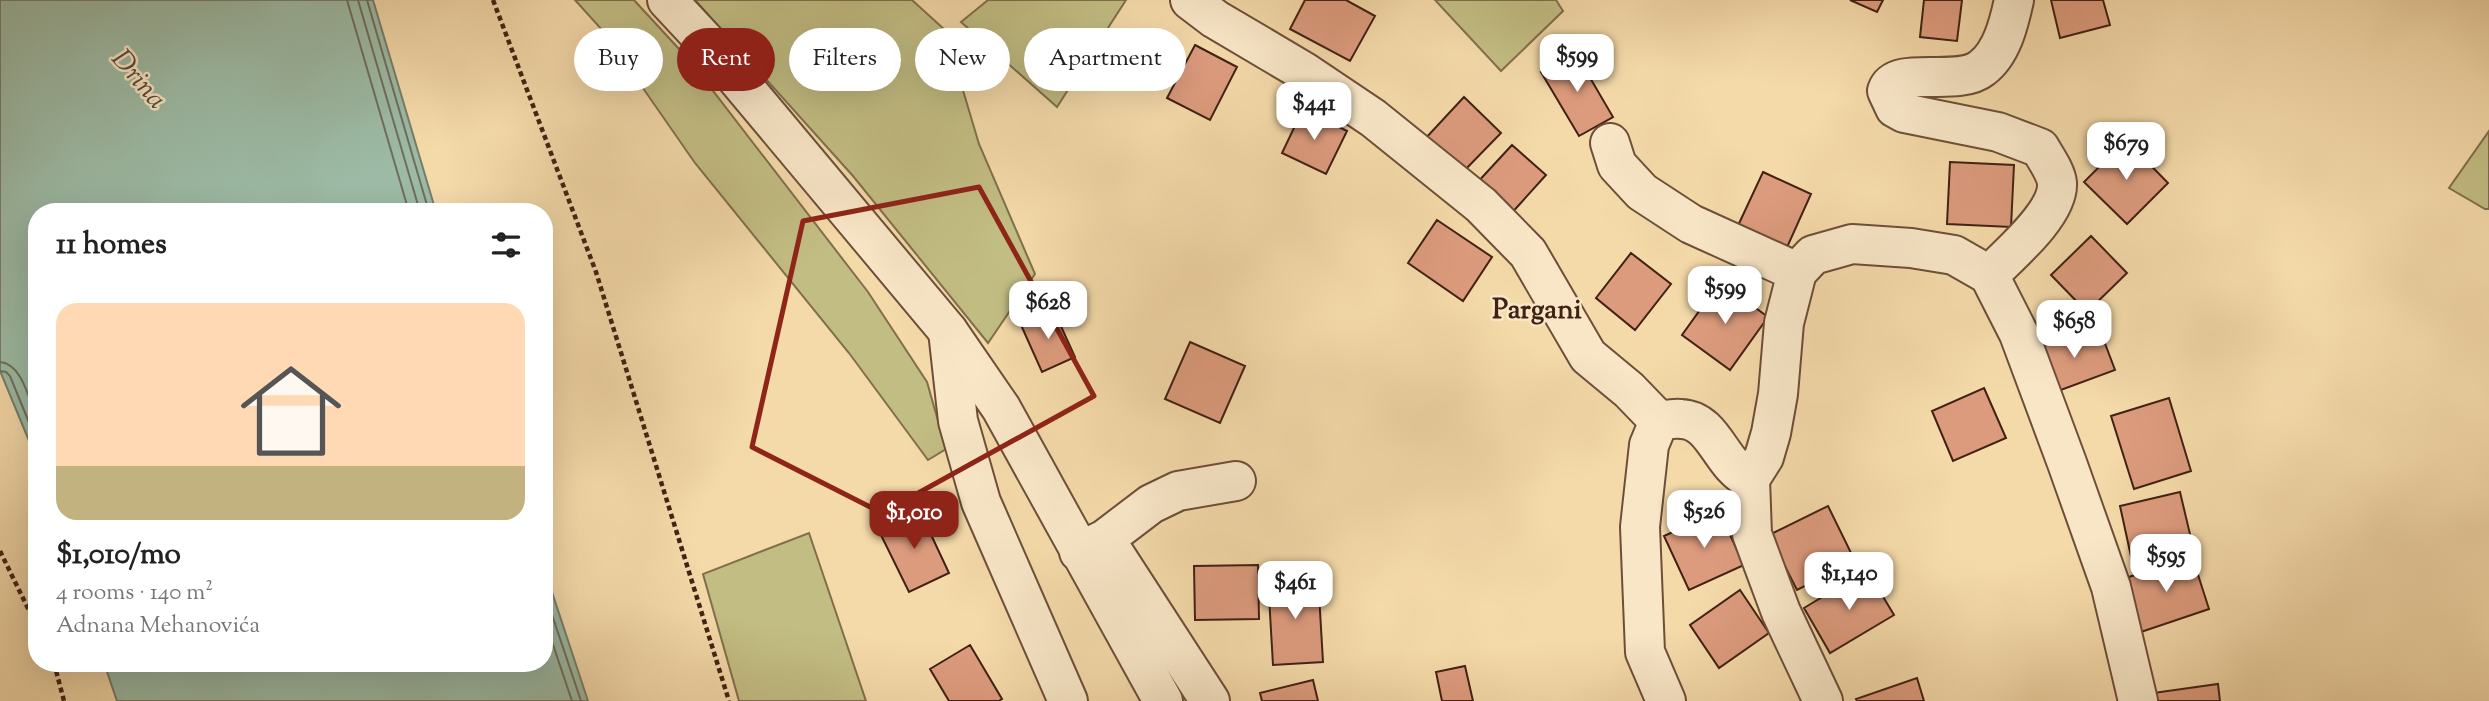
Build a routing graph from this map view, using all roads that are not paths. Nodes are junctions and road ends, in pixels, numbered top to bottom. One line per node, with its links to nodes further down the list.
1 (667, 0): 7 (street)
2 (1190, 0): 8 (street)
3 (2014, 0): 6 (street)
4 (1610, 144): 5 (street)
5 (1797, 272): 6 (street); 9 (street)
6 (1989, 275): 17 (street)
7 (948, 331): 11 (street); 12 (street)
8 (1659, 421): 9 (street); 15 (street)
9 (1750, 479): 16 (street)
10 (1236, 481): 11 (street)
11 (1092, 546): 13 (street); 14 (street)
12 (1068, 701)
13 (1163, 701)
14 (1210, 701)
15 (1666, 701)
16 (1823, 701)
17 (2138, 701)

